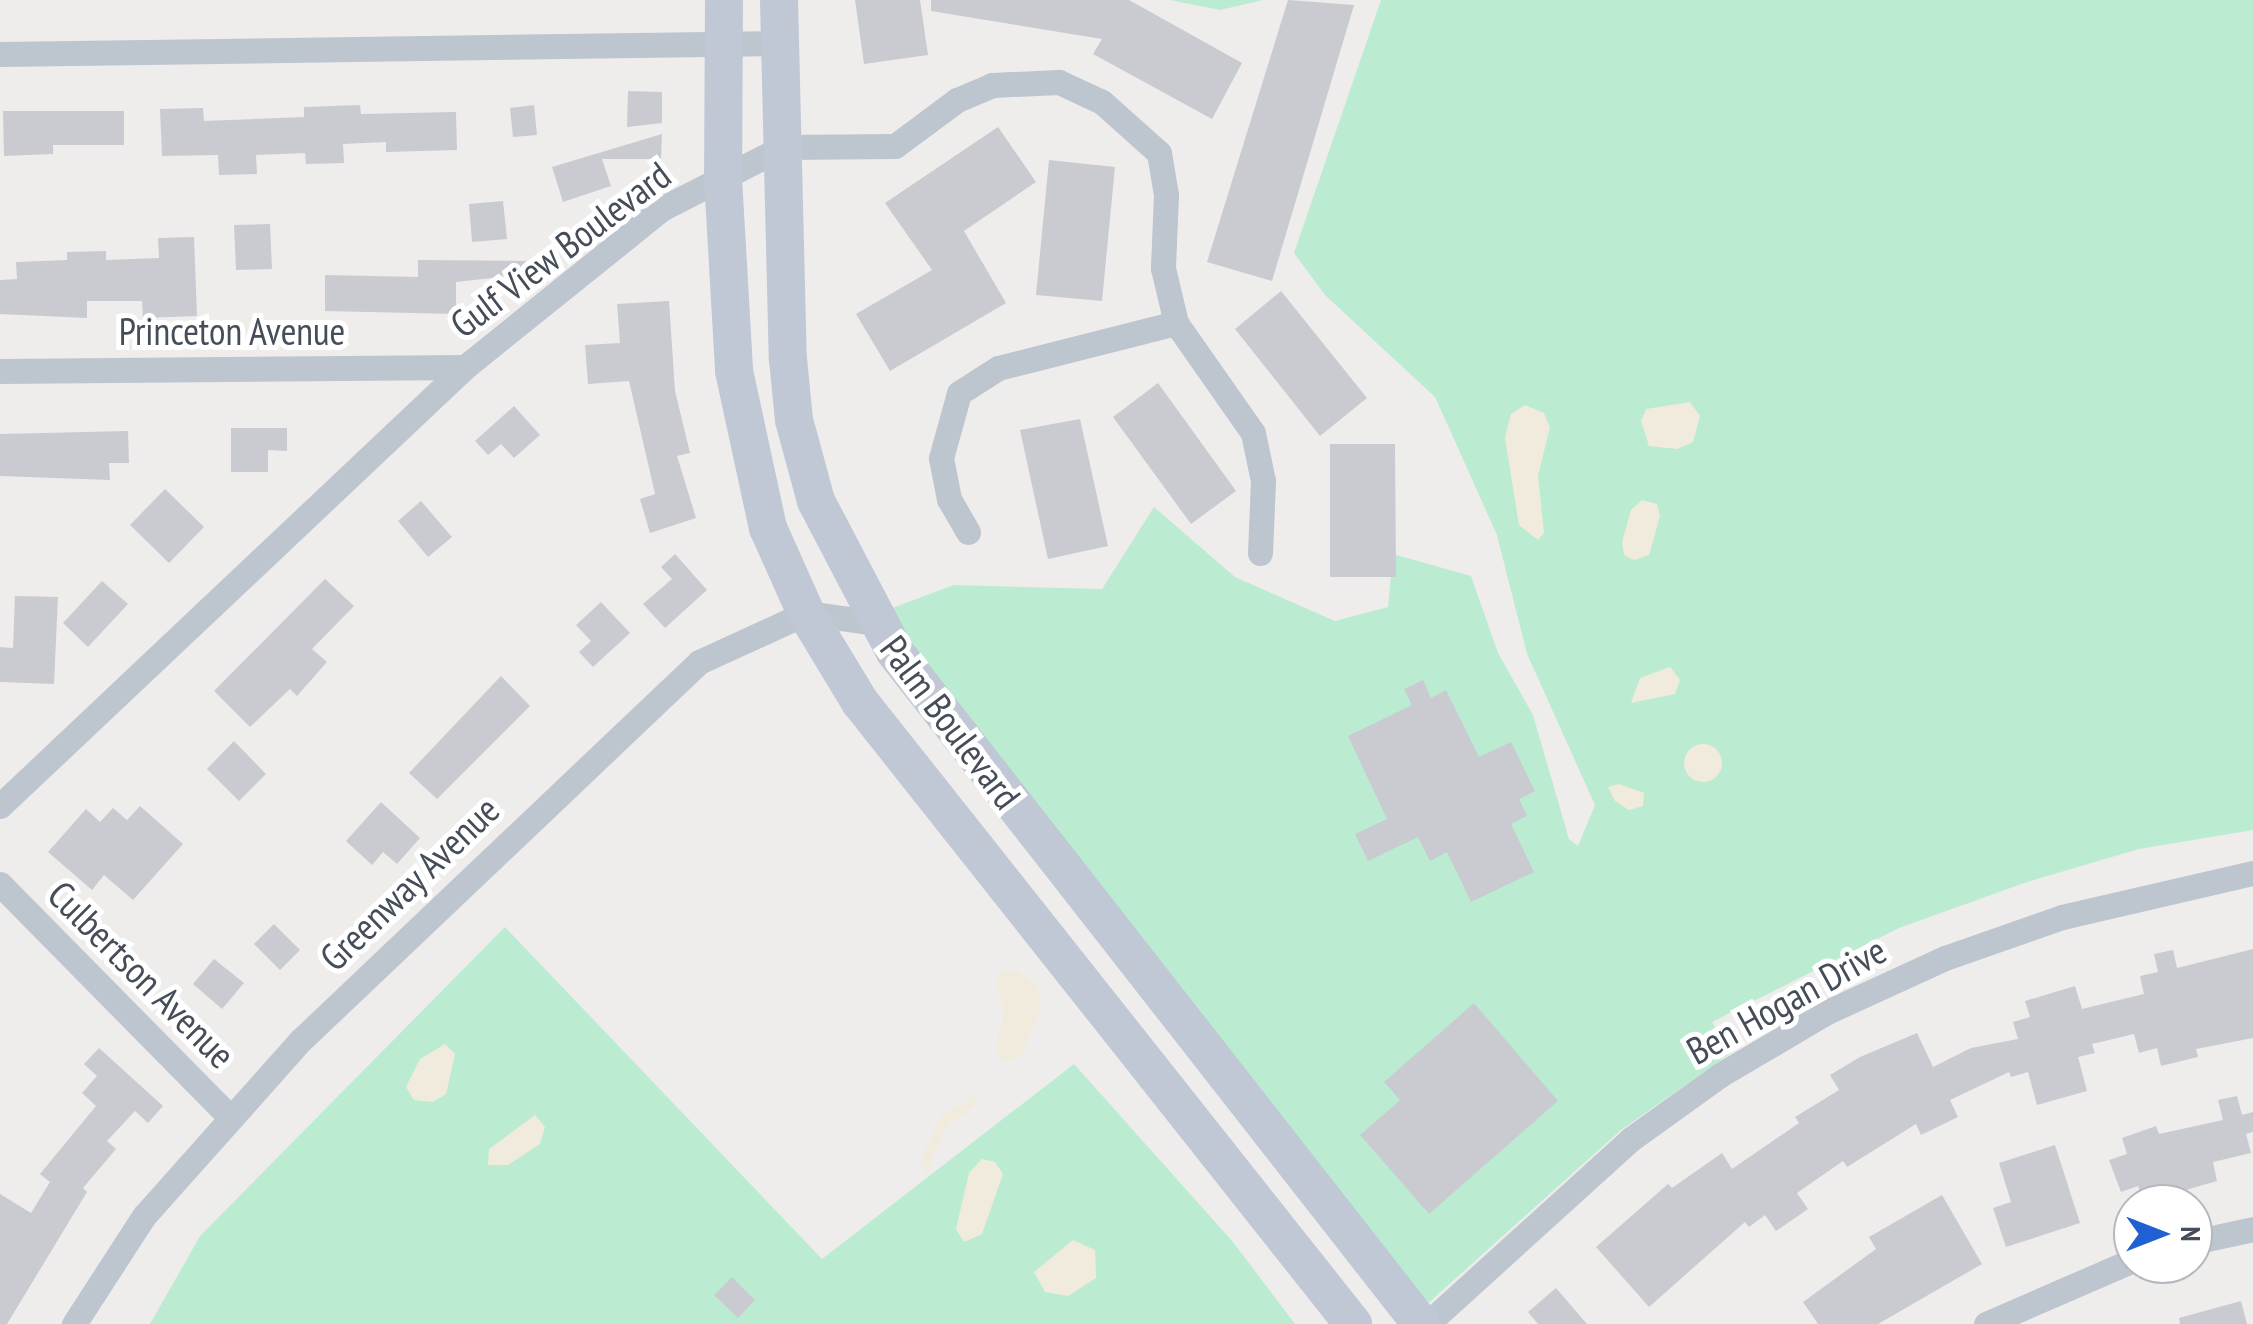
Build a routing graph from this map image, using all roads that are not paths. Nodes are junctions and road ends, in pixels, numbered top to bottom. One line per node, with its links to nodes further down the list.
1 (724, 0): 4 (street, Palm Boulevard)
2 (779, 0): 3 (street, Palm Boulevard)
3 (780, 43): 4 (street); 6 (street, Palm Boulevard)
4 (724, 44): 5 (street); 7 (street, Palm Boulevard)
5 (0, 54)
6 (783, 147): 7 (street, Gulf View Boulevard); 8 (street, Gulf View Boulevard); 14 (street, Palm Boulevard)
7 (724, 178): 9 (street, Gulf View Boulevard); 13 (street, Palm Boulevard)
8 (1176, 323): 11 (street); 12 (street, Gulf View Boulevard)
9 (465, 367): 10 (street, Princeton Avenue); 15 (street, Gulf View Boulevard)
10 (0, 371)
11 (968, 532)
12 (1260, 553)
13 (806, 613): 14 (street); 19 (street, Greenway Avenue); 20 (street, Palm Boulevard)
14 (877, 623): 18 (street, Palm Boulevard)
15 (0, 806)
16 (2253, 873): 26 (street, Ben Hogan Drive)
17 (0, 884): 19 (street, Culbertson Avenue)
18 (1246, 1103): 20 (street); 26 (street, Palm Boulevard)
19 (230, 1117): 24 (street, Greenway Avenue)
20 (1202, 1138): 25 (street, Palm Boulevard)
21 (2253, 1229): 22 (street)
22 (2213, 1238)
23 (2113, 1269): 27 (street)
24 (74, 1324)
25 (1354, 1324)
26 (1424, 1324)
27 (1986, 1324)

